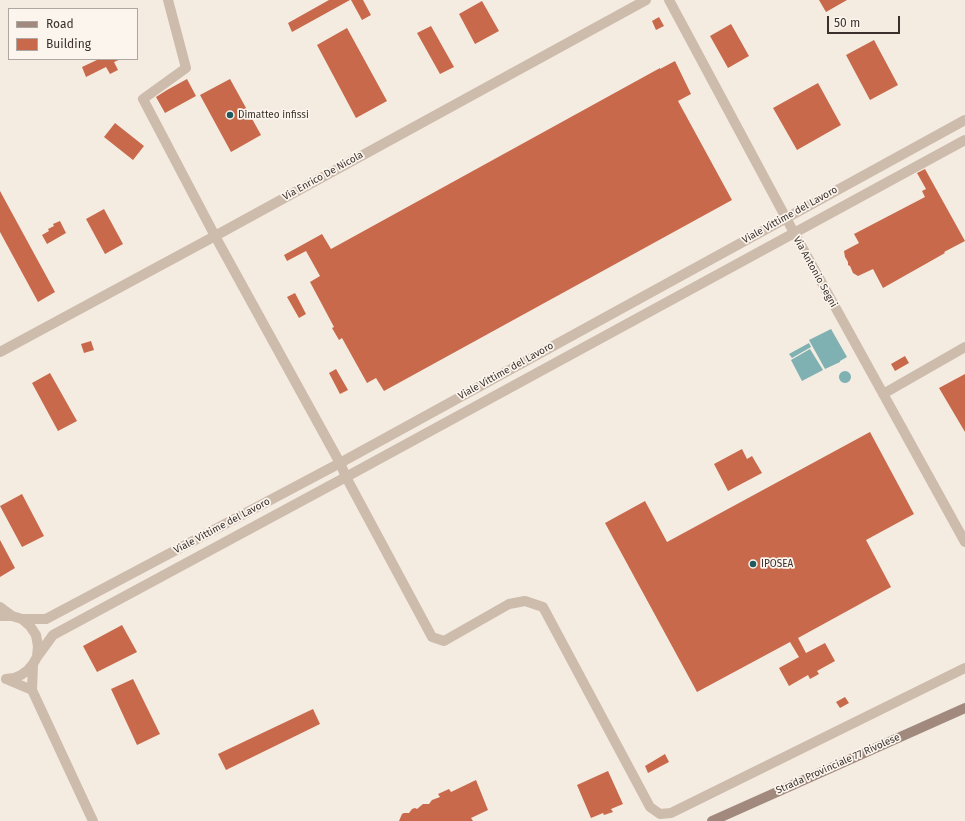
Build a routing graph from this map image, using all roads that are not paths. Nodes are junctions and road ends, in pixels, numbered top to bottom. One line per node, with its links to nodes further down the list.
1 (168, 0): 8 (street)
2 (646, 0): 8 (street, Via Enrico De Nicola)
3 (669, 0): 6 (street, Via Antonio Segni)
4 (965, 120): 6 (street, Viale Vittime del Lavoro)
5 (965, 140): 7 (street, Viale Vittime del Lavoro)
6 (786, 218): 7 (street, Via Antonio Segni); 12 (street, Viale Vittime del Lavoro)
7 (794, 233): 11 (street, Via Antonio Segni); 13 (street, Viale Vittime del Lavoro)
8 (215, 236): 10 (street, Via Enrico De Nicola); 12 (street)
9 (965, 347): 11 (street)
10 (0, 352)
11 (883, 394): 14 (street, Via Antonio Segni)
12 (340, 463): 13 (street); 18 (street, Viale Vittime del Lavoro)
13 (346, 477): 19 (street, Viale Vittime del Lavoro); 20 (street)
14 (965, 542)
15 (0, 608): 17 (street)
16 (0, 616): 17 (street)
17 (12, 616): 18 (street)
18 (22, 619): 19 (street)
19 (35, 660): 21 (street); 22 (street)
20 (965, 668)
21 (3, 678): 22 (street)
22 (32, 690): 24 (street)
23 (965, 708): 25 (main road, Strada Provinciale 77 Rivolese)
24 (93, 821)
25 (712, 821)

